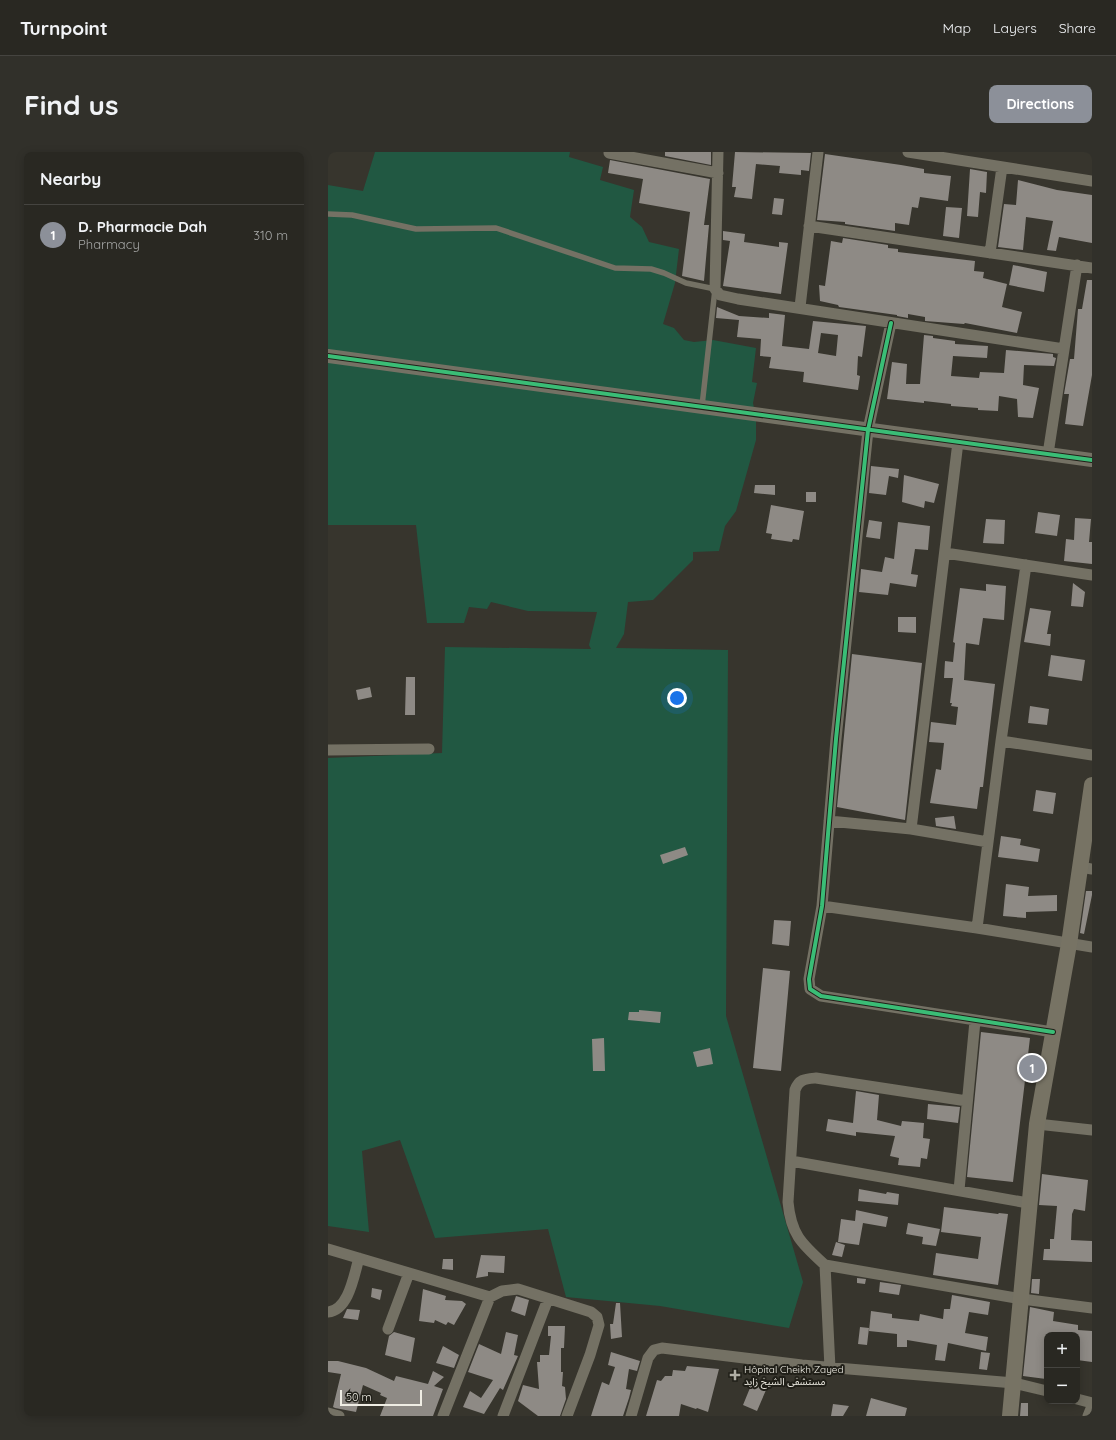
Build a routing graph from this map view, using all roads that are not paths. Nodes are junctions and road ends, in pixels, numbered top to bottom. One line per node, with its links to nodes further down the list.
1 (718, 152): 6 (street)
2 (818, 152): 9 (street)
3 (909, 152): 5 (street)
4 (609, 153): 6 (street)
5 (1002, 167): 7 (street); 10 (street)
6 (718, 173): 13 (street)
7 (1092, 181)
8 (328, 214): 13 (lane)
9 (809, 226): 10 (street); 14 (street)
10 (990, 253): 11 (street)
11 (1077, 265): 12 (street); 16 (street)
12 (1092, 268)
13 (715, 289): 14 (street); 18 (lane)
14 (800, 307): 15 (street)
15 (891, 323): 16 (street); 19 (street)
16 (1064, 349): 21 (street)
17 (328, 356): 18 (street)
18 (702, 406): 19 (street)
19 (868, 430): 20 (street); 32 (street)
20 (958, 442): 21 (street); 23 (street)
21 (1048, 454): 22 (street)
22 (1092, 460)
23 (945, 553): 24 (street); 33 (street)
24 (1026, 565): 25 (street); 26 (street)
25 (1092, 575)
26 (1001, 741): 29 (street); 34 (street)
27 (429, 749): 28 (street)
28 (328, 750)
29 (1092, 755)
30 (1092, 785): 31 (main road)
31 (1091, 803): 35 (main road)
32 (829, 821): 33 (street); 36 (street)
33 (911, 829): 34 (street)
34 (988, 842): 37 (street)
35 (1086, 868): 38 (main road)
36 (822, 906): 37 (street); 40 (street)
37 (977, 928): 38 (street)
38 (1069, 944): 39 (street); 41 (main road)
39 (1092, 947)
40 (975, 1020): 41 (street); 42 (street)
41 (1053, 1032): 43 (main road)
42 (967, 1101): 45 (street); 46 (street)
43 (1037, 1124): 44 (street); 47 (main road)
44 (1092, 1130)
45 (790, 1161): 46 (street); 50 (street)
46 (959, 1190): 47 (street)
47 (1028, 1203): 54 (main road)
48 (328, 1249): 49 (street)
49 (359, 1258): 51 (street); 56 (street)
50 (824, 1265): 54 (street); 58 (street)
51 (409, 1273): 52 (street); 57 (street)
52 (490, 1297): 53 (street); 66 (street)
53 (548, 1299): 67 (street); 68 (street)
54 (1022, 1299): 55 (street); 59 (main road)
55 (1092, 1308)
56 (328, 1312)
57 (388, 1329)
58 (830, 1368): 59 (street); 69 (street)
59 (1014, 1383): 60 (street); 70 (main road)
60 (1044, 1391)
61 (1080, 1400): 62 (street)
62 (1092, 1403)
63 (1092, 1406): 71 (street)
64 (328, 1413): 65 (street)
65 (339, 1416)
66 (443, 1416)
67 (503, 1416)
68 (566, 1416)
69 (631, 1416)
70 (1010, 1416)
71 (1088, 1416)

